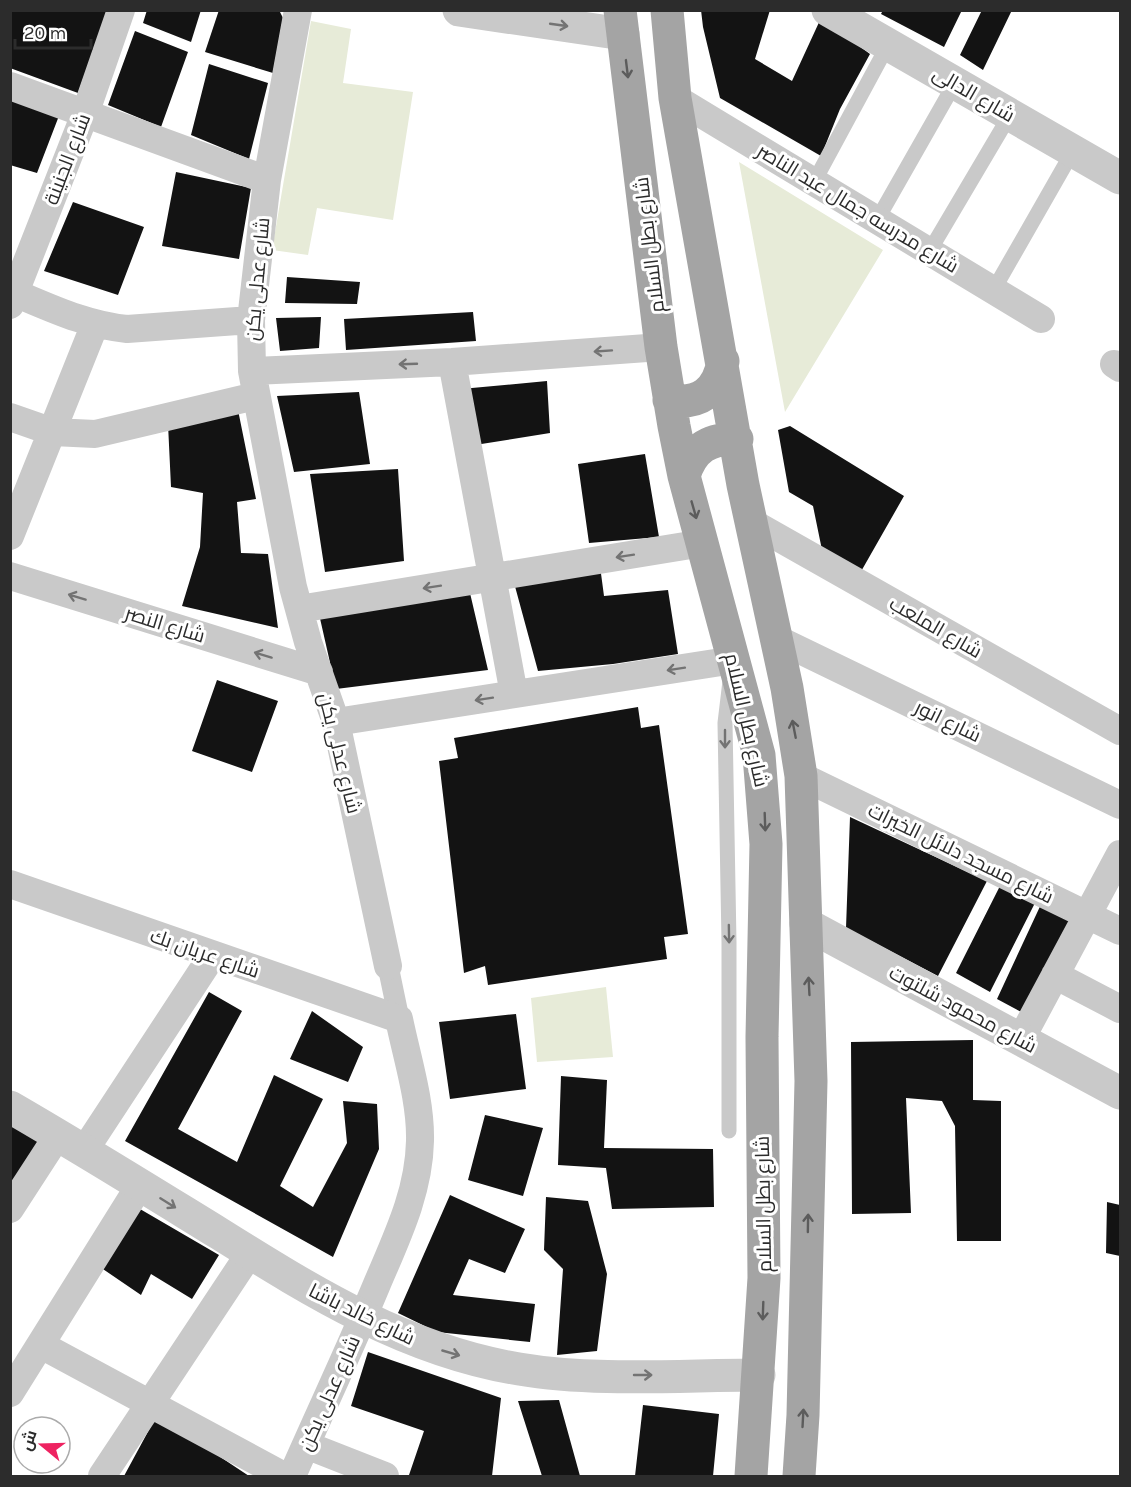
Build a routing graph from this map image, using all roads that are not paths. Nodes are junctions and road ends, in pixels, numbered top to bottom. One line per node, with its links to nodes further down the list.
1 (121, 10): 11 (street, شارع الجنينة)
2 (298, 10): 15 (street, شارع عدلى يكن)
3 (459, 10): 6 (street, one-way to 6)
4 (667, 10): 10 (main road, شارع بطل السلام)
5 (828, 10): 7 (street, شارع الدالى)
6 (621, 22): 24 (main road, شارع بطل السلام, one-way to 24)
7 (888, 45): 8 (street, شارع الدالى); 16 (lane)
8 (955, 83): 12 (street, شارع الدالى); 17 (lane)
9 (10, 86): 11 (street)
10 (675, 98): 16 (street, شارع مدرسه جمال عبد الناصر); 25 (main road, شارع بطل السلام)
11 (85, 114): 15 (street); 20 (street, شارع الجنينة)
12 (1010, 115): 13 (street, شارع الدالى); 18 (lane)
13 (1074, 151): 14 (street, شارع الدالى); 19 (lane)
14 (1120, 178)
15 (267, 180): 22 (street, شارع عدلى يكن)
16 (814, 182): 17 (street, شارع مدرسه جمال عبد الناصر)
17 (878, 220): 18 (street, شارع مدرسه جمال عبد الناصر)
18 (929, 252): 19 (street, شارع مدرسه جمال عبد الناصر)
19 (993, 291): 21 (street, شارع مدرسه جمال عبد الناصر)
20 (12, 297): 23 (street)
21 (1041, 319)
22 (251, 320): 23 (street); 27 (street, شارع عدلى يكن)
23 (95, 324): 30 (street)
24 (661, 347): 26 (street, one-way to 26); 28 (main road, شارع بطل السلام)
25 (723, 361): 28 (main road); 31 (main road, شارع بطل السلام)
26 (452, 362): 27 (street, one-way to 27); 37 (street)
27 (254, 384): 30 (street); 38 (street, شارع عدلى يكن)
28 (669, 400): 32 (main road, شارع بطل السلام)
29 (10, 417): 30 (street)
30 (53, 432): 34 (street)
31 (737, 439): 32 (main road); 33 (main road, شارع بطل السلام)
32 (684, 476): 35 (main road, شارع بطل السلام, one-way to 35)
33 (751, 522): 39 (main road, شارع بطل السلام); 44 (street, شارع الملعب)
34 (10, 536)
35 (703, 543): 37 (street, one-way to 37); 40 (main road, شارع بطل السلام)
36 (10, 576): 41 (street, شارع النصر, one-way to 36)
37 (492, 577): 38 (street, one-way to 38); 42 (street)
38 (299, 609): 41 (street, شارع عدلى يكن)
39 (775, 638): 45 (main road, شارع بطل السلام, one-way to 39); 46 (street, شارع انور)
40 (734, 660): 42 (street, one-way to 42); 58 (main road, شارع بطل السلام, one-way to 58); 64 (lane, one-way to 64)
41 (319, 672): 43 (street, شارع عدلى يكن)
42 (514, 694): 43 (street, one-way to 43)
43 (336, 722): 53 (street, شارع عدلى يكن)
44 (1120, 732)
45 (801, 776): 49 (street, شارع مسجد دلائل الخيرات); 50 (main road, شارع بطل السلام)
46 (1120, 805)
47 (1120, 854): 49 (street)
48 (10, 884): 52 (street, شارع عريان بك)
49 (1088, 915): 51 (street, شارع مسجد دلائل الخيرات); 54 (street)
50 (806, 924): 57 (main road, شارع بطل السلام, one-way to 50); 59 (street, شارع محمود شلتوت)
51 (1120, 931)
52 (212, 956): 56 (street, شارع عريان بك); 65 (street)
53 (388, 966): 56 (street, شارع عدلى يكن)
54 (1055, 975): 55 (street); 59 (street)
55 (1120, 1009)
56 (399, 1019): 69 (street, شارع عدلى يكن)
57 (812, 1030): 58 (main road); 61 (main road, شارع بطل السلام)
58 (762, 1037): 60 (main road, شارع بطل السلام)
59 (1021, 1039): 62 (street, شارع محمود شلتوت)
60 (762, 1081): 61 (main road); 71 (main road, شارع بطل السلام, one-way to 71)
61 (811, 1081): 80 (main road, شارع بطل السلام, one-way to 61)
62 (1120, 1093)
63 (10, 1107): 65 (street, شارع خالد باشا)
64 (729, 1131)
65 (71, 1143): 66 (street, شارع خالد باشا); 67 (street)
66 (140, 1185): 68 (street, شارع خالد باشا, one-way to 68); 70 (street)
67 (10, 1209)
68 (250, 1253): 69 (street, شارع خالد باشا); 73 (street)
69 (363, 1318): 71 (street, شارع خالد باشا, one-way to 71); 74 (street, شارع عدلى يكن)
70 (41, 1345): 72 (street); 73 (street)
71 (759, 1375): 79 (main road, شارع بطل السلام)
72 (10, 1393)
73 (148, 1404): 75 (street); 76 (street)
74 (306, 1444): 77 (street, شارع عدلى يكن); 78 (street)
75 (102, 1476)
76 (284, 1476)
77 (292, 1476)
78 (386, 1476)
79 (751, 1476)
80 (799, 1476)

